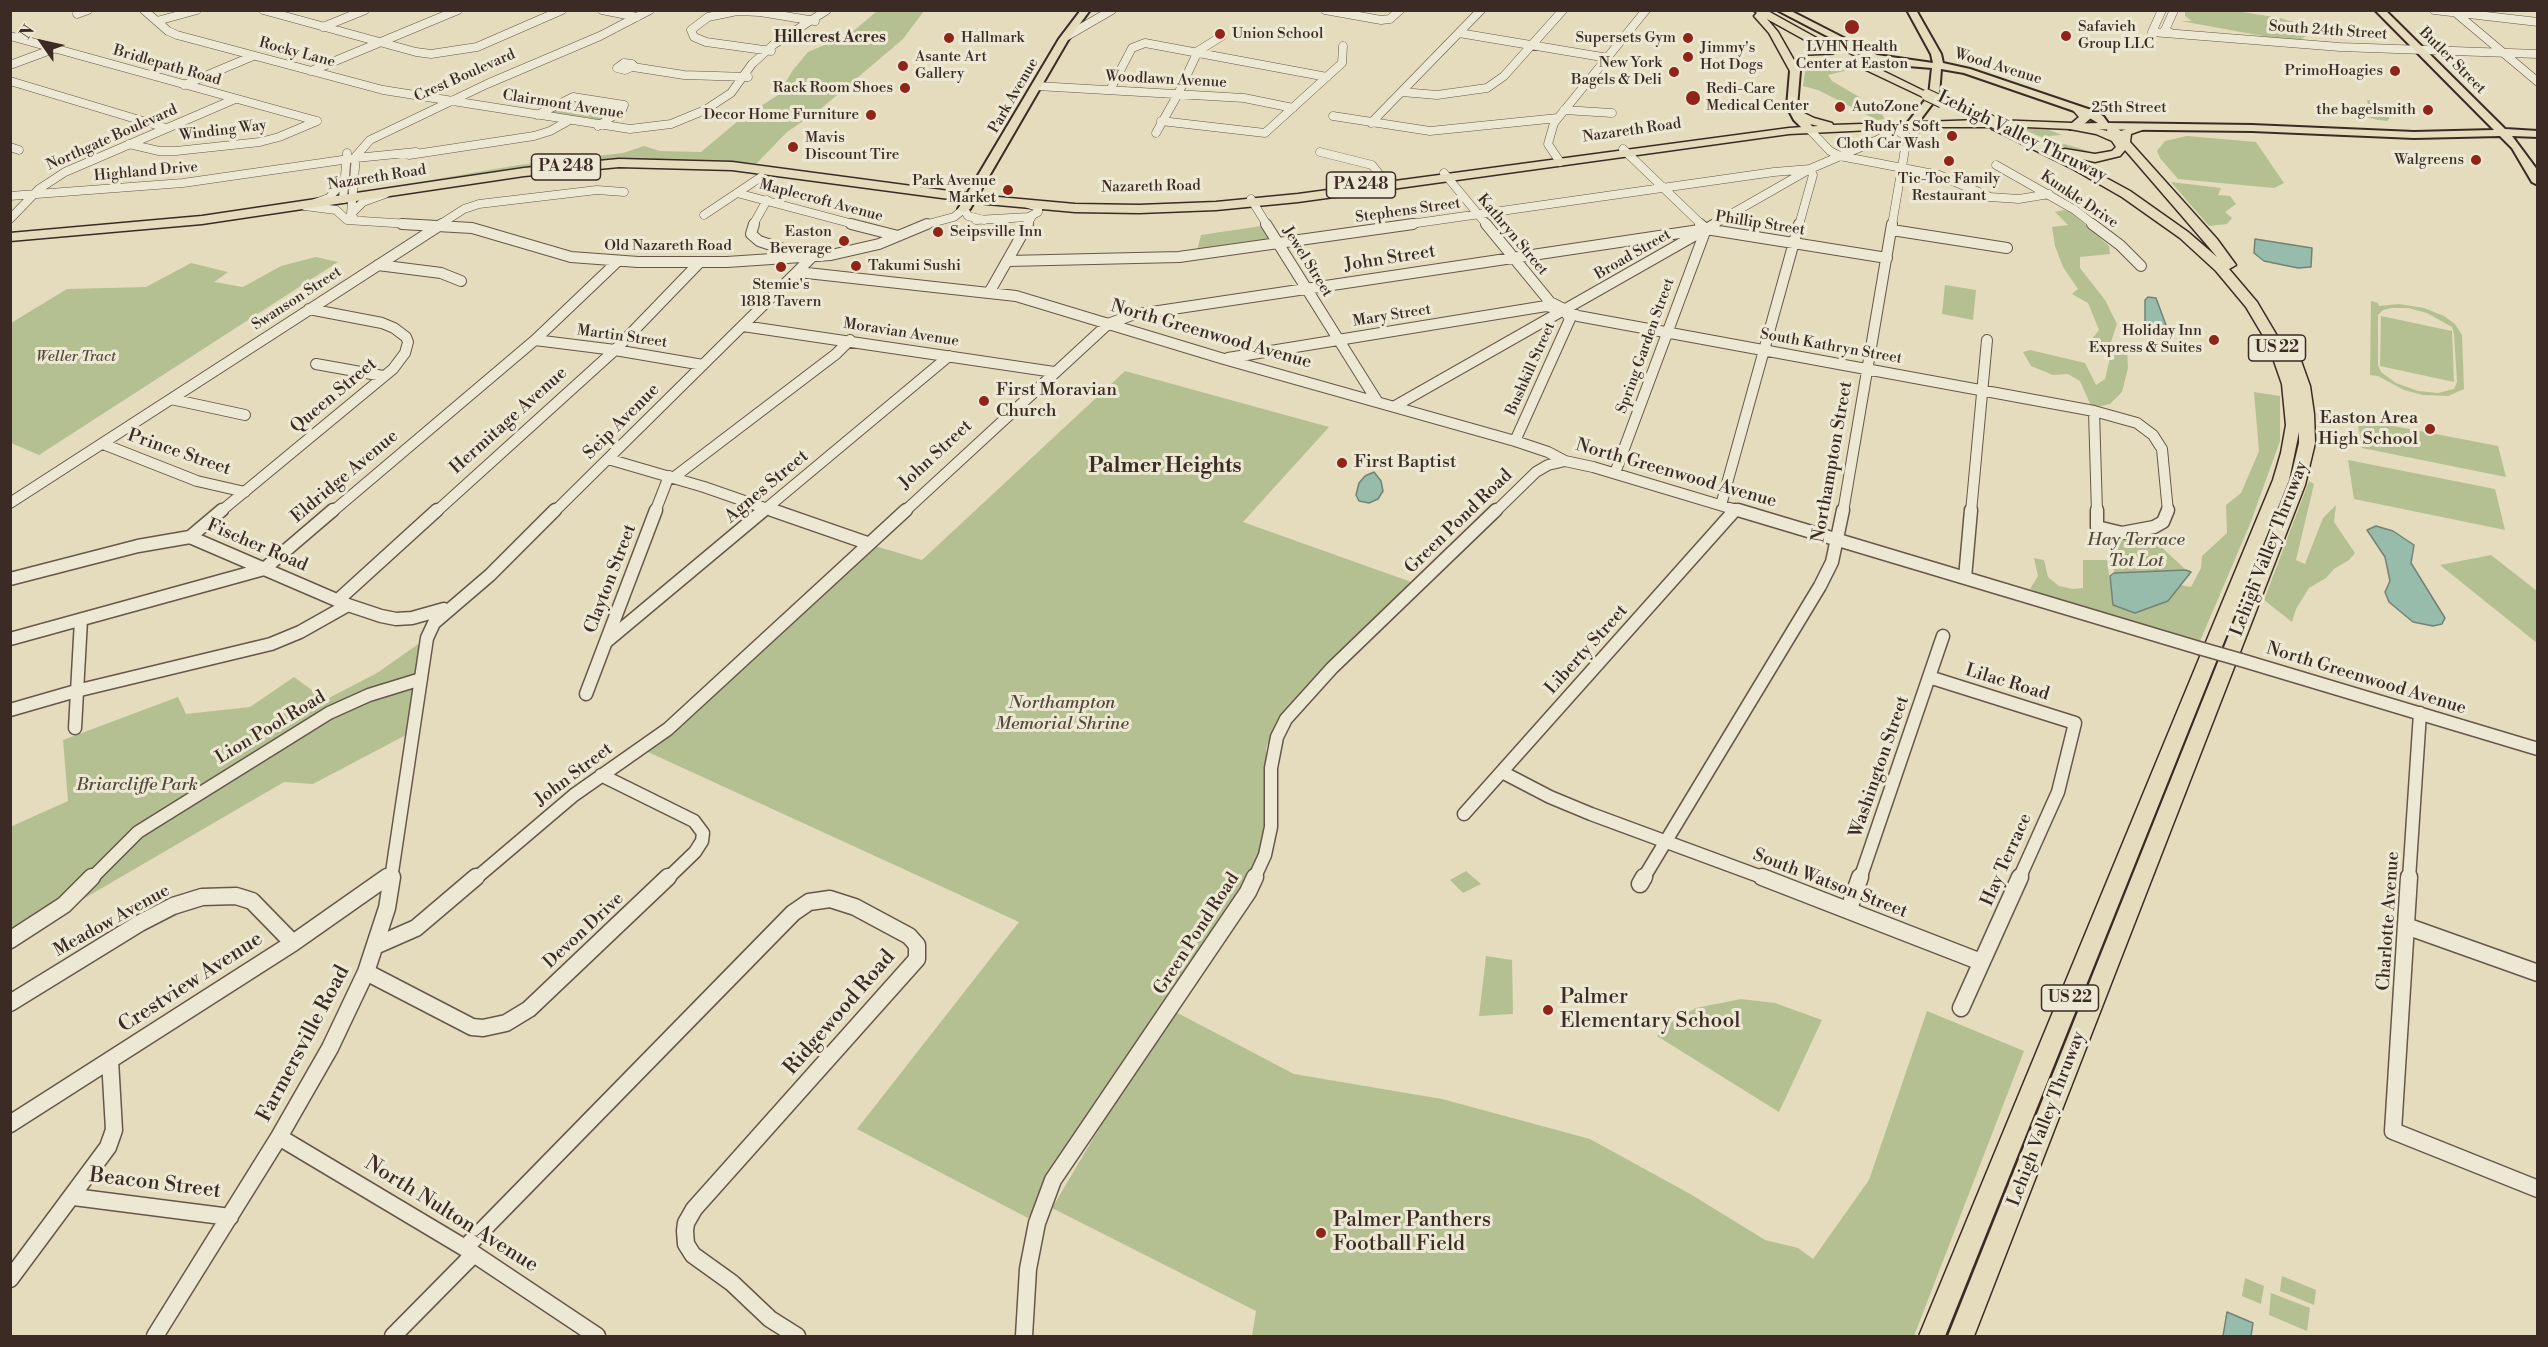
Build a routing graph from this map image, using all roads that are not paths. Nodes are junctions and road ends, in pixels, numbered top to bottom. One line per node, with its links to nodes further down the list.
1 (88, 10): 29 (street)
2 (144, 10): 31 (street, Rocky Lane)
3 (197, 10): 31 (street)
4 (365, 10): 34 (street)
5 (458, 10): 40 (street)
6 (562, 10): 40 (street)
7 (602, 10): 30 (street)
8 (650, 10): 30 (street, Crest Boulevard)
9 (827, 10): 32 (street, Clairmont Avenue)
10 (836, 10): 32 (street, Clairmont Avenue)
11 (1086, 10): 38 (main road, Park Avenue)
12 (1112, 10): 38 (street)
13 (1325, 10): 14 (street)
14 (1400, 10)
15 (1481, 10): 35 (street)
16 (1563, 10): 41 (street)
17 (1646, 10): 51 (street)
18 (1756, 10): 53 (highway, Lehigh Valley Thruway / US 22); 57 (highway)
19 (1764, 10): 67 (highway, Lehigh Valley Thruway / US 22)
20 (1781, 10): 54 (main road, Wood Avenue)
21 (1911, 10): 47 (main road, Northampton Street)
22 (2163, 10): 36 (street, South 24th Street)
23 (2174, 10): 36 (street)
24 (2379, 10): 44 (main road, Butler Street)
25 (2434, 10): 27 (street)
26 (268, 11): 34 (street)
27 (2456, 13): 28 (street); 48 (street)
28 (2477, 13): 33 (street)
29 (77, 14)
30 (636, 14): 71 (street, Crest Boulevard)
31 (157, 21): 50 (street, Rocky Lane)
32 (815, 21): 45 (street, Clairmont Avenue); 45 (street)
33 (2537, 22)
34 (323, 27): 40 (street)
35 (1459, 33): 41 (street); 66 (street)
36 (2171, 33): 44 (street, South 24th Street)
37 (10, 36): 43 (street, Bridlepath Road)
38 (1067, 36): 64 (main road, Park Avenue)
39 (1222, 36): 46 (street)
40 (380, 43): 56 (street)
41 (1532, 45): 51 (street); 66 (street)
42 (1343, 46): 60 (street)
43 (56, 48): 52 (street); 63 (street, Bridlepath Road)
44 (2419, 50): 48 (street, South 24th Street); 103 (main road, Butler Street)
45 (771, 51): 59 (street, Clairmont Avenue)
46 (1198, 51): 60 (street); 65 (street); 68 (street)
47 (1934, 51): 54 (main road, Northampton Street); 58 (main road)
48 (2504, 53): 49 (street, South 24th Street); 62 (street)
49 (2538, 54)
50 (253, 56): 56 (street, Rocky Lane); 63 (street)
51 (1608, 58): 77 (street)
52 (10, 65)
53 (1866, 66): 57 (highway); 67 (highway, Lehigh Valley Thruway / US 22)
54 (1939, 66): 58 (main road, Wood Avenue); 78 (main road, Northampton Street); 100 (main road, Northampton Street)
55 (633, 67): 59 (street)
56 (311, 71): 71 (street, Rocky Lane)
57 (1795, 71): 80 (main road)
58 (1973, 73): 75 (main road, Wood Avenue)
59 (747, 77): 93 (street, Clairmont Avenue)
60 (1327, 77): 74 (street)
61 (10, 81): 96 (street)
62 (2538, 82)
63 (184, 85): 70 (street, Bridlepath Road)
64 (1037, 86): 65 (street, Woodlawn Avenue); 133 (main road, Park Avenue)
65 (1110, 90): 68 (street, Woodlawn Avenue)
66 (1402, 92): 87 (street)
67 (1928, 93): 89 (highway, Lehigh Valley Thruway / US 22, bridge)
68 (1178, 94): 69 (street, Woodlawn Avenue); 86 (street)
69 (1230, 97): 73 (street); 74 (street, Woodlawn Avenue)
70 (235, 99): 85 (street, Bridlepath Road); 96 (street, Northgate Boulevard)
71 (447, 100): 72 (street, Clairmont Avenue); 76 (street, Crest Boulevard); 115 (street, Crest Boulevard)
72 (472, 104): 76 (street); 81 (street, Clairmont Avenue)
73 (1223, 108)
74 (1293, 108): 86 (street)
75 (2078, 109): 90 (main road); 91 (highway); 92 (main road, Wood Avenue)
76 (432, 110): 113 (street, Crest Boulevard)
77 (1564, 110): 79 (street); 83 (street)
78 (1930, 112): 88 (highway); 100 (main road, Northampton Street)
79 (1612, 113)
80 (1798, 114): 94 (highway); 97 (main road); 99 (highway)
81 (537, 116): 84 (street, Clairmont Avenue); 93 (street)
82 (1333, 116): 87 (street)
83 (1558, 118): 87 (street); 114 (street)
84 (568, 120): 93 (street, Clairmont Avenue); 113 (street, Highland Drive)
85 (317, 121): 106 (street, Winding Way)
86 (1161, 121): 102 (street)
87 (1371, 123)
88 (1953, 123): 89 (highway, 25th Street); 100 (highway, 25th Street)
89 (1994, 123): 91 (highway, 25th Street); 108 (highway, Lehigh Valley Thruway / US 22); 252 (highway, Lehigh Valley Thruway / US 22)
90 (2170, 123): 92 (main road, 25th Street); 98 (main road, 25th Street)
91 (2074, 124): 92 (highway, 25th Street); 105 (highway)
92 (2107, 125): 95 (main road, 25th Street); 105 (highway)
93 (598, 126)
94 (1836, 126): 97 (highway, Nazareth Road / PA 248); 100 (highway, Nazareth Road / PA 248)
95 (2141, 127): 98 (main road, 25th Street); 105 (highway)
96 (166, 128): 106 (street, Northgate Boulevard)
97 (1808, 128): 99 (highway, Nazareth Road / PA 248); 101 (highway, Nazareth Road / PA 248); 110 (highway, Nazareth Road / PA 248); 112 (street)
98 (2253, 128): 103 (main road, 25th Street)
99 (1774, 129): 110 (highway, Nazareth Road / PA 248)
100 (1911, 130): 101 (highway, Nazareth Road / PA 248); 117 (street, Northampton Street)
101 (1886, 131): 112 (street, Broad Street)
102 (1156, 133)
103 (2503, 133): 104 (main road, 25th Street); 122 (main road, Butler Street)
104 (2538, 134)
105 (2121, 140): 108 (highway); 160 (highway)
106 (129, 144): 129 (street, Northgate Boulevard)
107 (10, 147): 109 (street)
108 (2049, 147): 160 (highway, Lehigh Valley Thruway / US 22)
109 (19, 150)
110 (1625, 151): 114 (highway, Nazareth Road / PA 248); 124 (street, Phillip Street)
111 (1320, 152): 123 (street)
112 (1840, 156): 117 (street); 118 (street, Broad Street)
113 (356, 160): 115 (street, Highland Drive); 121 (street)
114 (1559, 160): 119 (highway, Nazareth Road / PA 248)
115 (345, 162): 121 (street); 129 (street, Highland Drive)
116 (1996, 165): 128 (street, Kunkle Drive)
117 (1902, 168): 128 (street); 145 (street, Northampton Street)
118 (1810, 169): 124 (street, Stephens Street); 144 (street, Broad Street); 149 (street)
119 (1445, 175): 123 (highway, Nazareth Road / PA 248); 138 (street, Kathryn Street)
120 (761, 177): 126 (street)
121 (348, 180): 127 (street); 131 (street); 135 (street)
122 (2538, 182)
123 (1387, 183): 134 (highway, Nazareth Road / PA 248)
124 (1666, 188): 138 (street, Stephens Street); 144 (street, Phillip Street)
125 (624, 192): 143 (street, Swanson Street)
126 (737, 193): 132 (street, Maplecroft Avenue); 137 (street)
127 (385, 194): 131 (highway, Nazareth Road / PA 248); 133 (highway, Nazareth Road / PA 248); 139 (street)
128 (2049, 194): 159 (street, Kunkle Drive)
129 (32, 195): 130 (street, Highland Drive); 141 (street, Northgate Boulevard)
130 (10, 196)
131 (347, 200): 135 (highway, Nazareth Road / PA 248); 139 (street)
132 (767, 200): 146 (street, Maplecroft Avenue); 152 (street)
133 (969, 200): 134 (highway, Nazareth Road / PA 248); 136 (highway, Nazareth Road / PA 248); 140 (street, Old Nazareth Road); 142 (street)
134 (1252, 201): 136 (highway, Nazareth Road / PA 248); 148 (street, Jewel Street)
135 (305, 206): 139 (street, Old Nazareth Road); 147 (highway, Nazareth Road / PA 248)
136 (1030, 210): 142 (street); 156 (street)
137 (704, 215)
138 (1477, 215): 148 (street, Stephens Street); 153 (street, Kathryn Street)
139 (349, 216): 143 (street, Old Nazareth Road)
140 (954, 217): 142 (street); 146 (street, Old Nazareth Road)
141 (10, 219)
142 (984, 220)
143 (437, 225): 155 (street, Old Nazareth Road); 158 (street, Swanson Street)
144 (1706, 229): 149 (street, Phillip Street); 153 (street, John Street); 166 (street, Broad Street); 169 (street, Spring Garden Street)
145 (1892, 230): 150 (street); 154 (street, Northampton Street)
146 (898, 236): 151 (street, Old Nazareth Road)
147 (10, 237)
148 (1280, 243): 156 (street, Stephens Street); 163 (street, Jewel Street)
149 (1794, 243): 154 (street, Phillip Street); 175 (street)
150 (2007, 248)
151 (813, 256): 152 (street, Old Nazareth Road); 161 (street, Seip Avenue)
152 (785, 258): 157 (street, Old Nazareth Road)
153 (1513, 258): 163 (street, John Street); 166 (street, Kathryn Street)
154 (1887, 258): 180 (street, Northampton Street)
155 (618, 261): 157 (street, Old Nazareth Road); 171 (street, Eldridge Avenue)
156 (1008, 261): 164 (street)
157 (699, 262): 174 (street, Hermitage Avenue)
158 (378, 265): 162 (street); 165 (street, Swanson Street)
159 (2141, 266)
160 (2232, 268): 253 (highway, Lehigh Valley Thruway / US 22)
161 (798, 272): 164 (street, North Greenwood Avenue); 168 (street, Seip Avenue)
162 (461, 280)
163 (1309, 290): 167 (street, John Street); 170 (street, Jewel Street)
164 (990, 291): 167 (street, North Greenwood Avenue)
165 (309, 309): 182 (street, Queen Street); 184 (street, Swanson Street)
166 (1564, 310): 169 (street, South Kathryn Street); 170 (street, Mary Street); 186 (street, Broad Street); 189 (street, Bushkill Street)
167 (1108, 324): 177 (street, North Greenwood Avenue); 181 (street, John Street)
168 (743, 326): 172 (street, Moravian Avenue); 179 (street, Seip Avenue)
169 (1667, 333): 175 (street, South Kathryn Street); 193 (street, Spring Garden Street)
170 (1339, 339): 177 (street, Mary Street); 185 (street, Jewel Street)
171 (536, 340): 174 (street, Martin Street); 203 (street, Eldridge Avenue)
172 (850, 340): 176 (street, Moravian Avenue); 194 (street)
173 (1987, 340): 183 (street)
174 (615, 350): 179 (street, Martin Street); 206 (street, Hermitage Avenue)
175 (1764, 350): 180 (street, South Kathryn Street); 197 (street)
176 (949, 356): 181 (street, Moravian Avenue); 198 (street, Agnes Street)
177 (1224, 359): 185 (street, North Greenwood Avenue)
178 (316, 364): 182 (street)
179 (703, 365): 191 (street, Seip Avenue)
180 (1868, 369): 183 (street, South Kathryn Street); 201 (street, Northampton Street)
181 (1054, 372): 202 (street, John Street)
182 (383, 376): 195 (street, Queen Street)
183 (1983, 390): 187 (street, South Kathryn Street); 204 (street)
184 (171, 399): 188 (street); 190 (street, Swanson Street)
185 (1377, 401): 186 (street, North Greenwood Avenue)
186 (1395, 406): 189 (street, North Greenwood Avenue)
187 (2094, 411): 187 (street)
188 (244, 415)
189 (1515, 441): 192 (street, North Greenwood Avenue)
190 (103, 444): 195 (street, Prince Street); 196 (street, Swanson Street)
191 (608, 459): 194 (street); 207 (street, Seip Avenue)
192 (1565, 461): 193 (street, North Greenwood Avenue); 251 (street, Green Pond Road)
193 (1615, 473): 197 (street, North Greenwood Avenue)
194 (671, 477): 198 (street); 213 (street, Clayton Street)
195 (245, 492): 200 (street, Queen Street)
196 (10, 504)
197 (1721, 505): 199 (street, North Greenwood Avenue)
198 (767, 508): 202 (street); 213 (street, Agnes Street)
199 (1736, 510): 201 (street, North Greenwood Avenue); 223 (street, Liberty Street)
200 (190, 537): 203 (street, Fischer Road); 205 (street, Fischer Road)
201 (1838, 540): 204 (street, North Greenwood Avenue); 226 (street, Northampton Street)
202 (867, 543): 224 (street, John Street)
203 (264, 569): 206 (street, Fischer Road); 209 (street, Eldridge Avenue)
204 (1965, 578): 219 (street, North Greenwood Avenue, bridge)
205 (10, 579)
206 (343, 602): 208 (street, Fischer Road); 216 (street, Hermitage Avenue)
207 (451, 607): 208 (street, Fischer Road); 211 (street, Farmersville Road)
208 (396, 619): 211 (street)
209 (81, 620): 212 (street, Eldridge Avenue); 216 (street)
210 (1943, 636): 214 (street, Washington Street)
211 (427, 638): 215 (street, Farmersville Road)
212 (10, 639)
213 (606, 642): 217 (street, Clayton Street)
214 (1929, 677): 220 (street, Lilac Road); 229 (street, Washington Street)
215 (421, 679): 227 (street, Farmersville Road); 231 (street, Lion Pool Road)
216 (76, 692): 218 (street, Hermitage Avenue); 221 (street)
217 (586, 694)
218 (10, 710)
219 (2420, 714): 222 (street, North Greenwood Avenue); 230 (street, Charlotte Avenue)
220 (2075, 723): 234 (street, Hay Terrace)
221 (75, 728)
222 (2538, 749)
223 (1502, 772): 225 (street, Liberty Street); 226 (street, South Watson Street)
224 (602, 775): 233 (street, John Street); 235 (street, Devon Drive)
225 (1464, 814)
226 (1665, 842): 228 (street, Northampton Street); 229 (street, South Watson Street)
227 (392, 874): 232 (street, Crestview Avenue); 233 (street, Farmersville Road)
228 (1640, 884)
229 (1849, 909): 234 (street, South Watson Street)
230 (2406, 926): 236 (street); 242 (street, Charlotte Avenue)
231 (10, 940)
232 (293, 943): 237 (street, Meadow Avenue); 239 (street, Crestview Avenue)
233 (375, 946): 235 (street, Farmersville Road)
234 (1981, 962): 238 (street, Hay Terrace)
235 (366, 972): 241 (street, Farmersville Road)
236 (2538, 973)
237 (10, 1002)
238 (1961, 1008)
239 (110, 1060): 240 (street, Crestview Avenue); 243 (street)
240 (10, 1124)
241 (279, 1137): 244 (street, Farmersville Road); 245 (street, North Nulton Avenue)
242 (2538, 1189)
243 (74, 1197): 244 (street, Beacon Street); 246 (street)
244 (230, 1216): 247 (street, Farmersville Road)
245 (469, 1251): 248 (street, Ridgewood Road); 249 (street, North Nulton Avenue); 250 (street, Ridgewood Road)
246 (10, 1279)
247 (154, 1336)
248 (393, 1336)
249 (597, 1336)
250 (797, 1336)
251 (1024, 1336)
252 (1932, 1336)
253 (1961, 1336)

